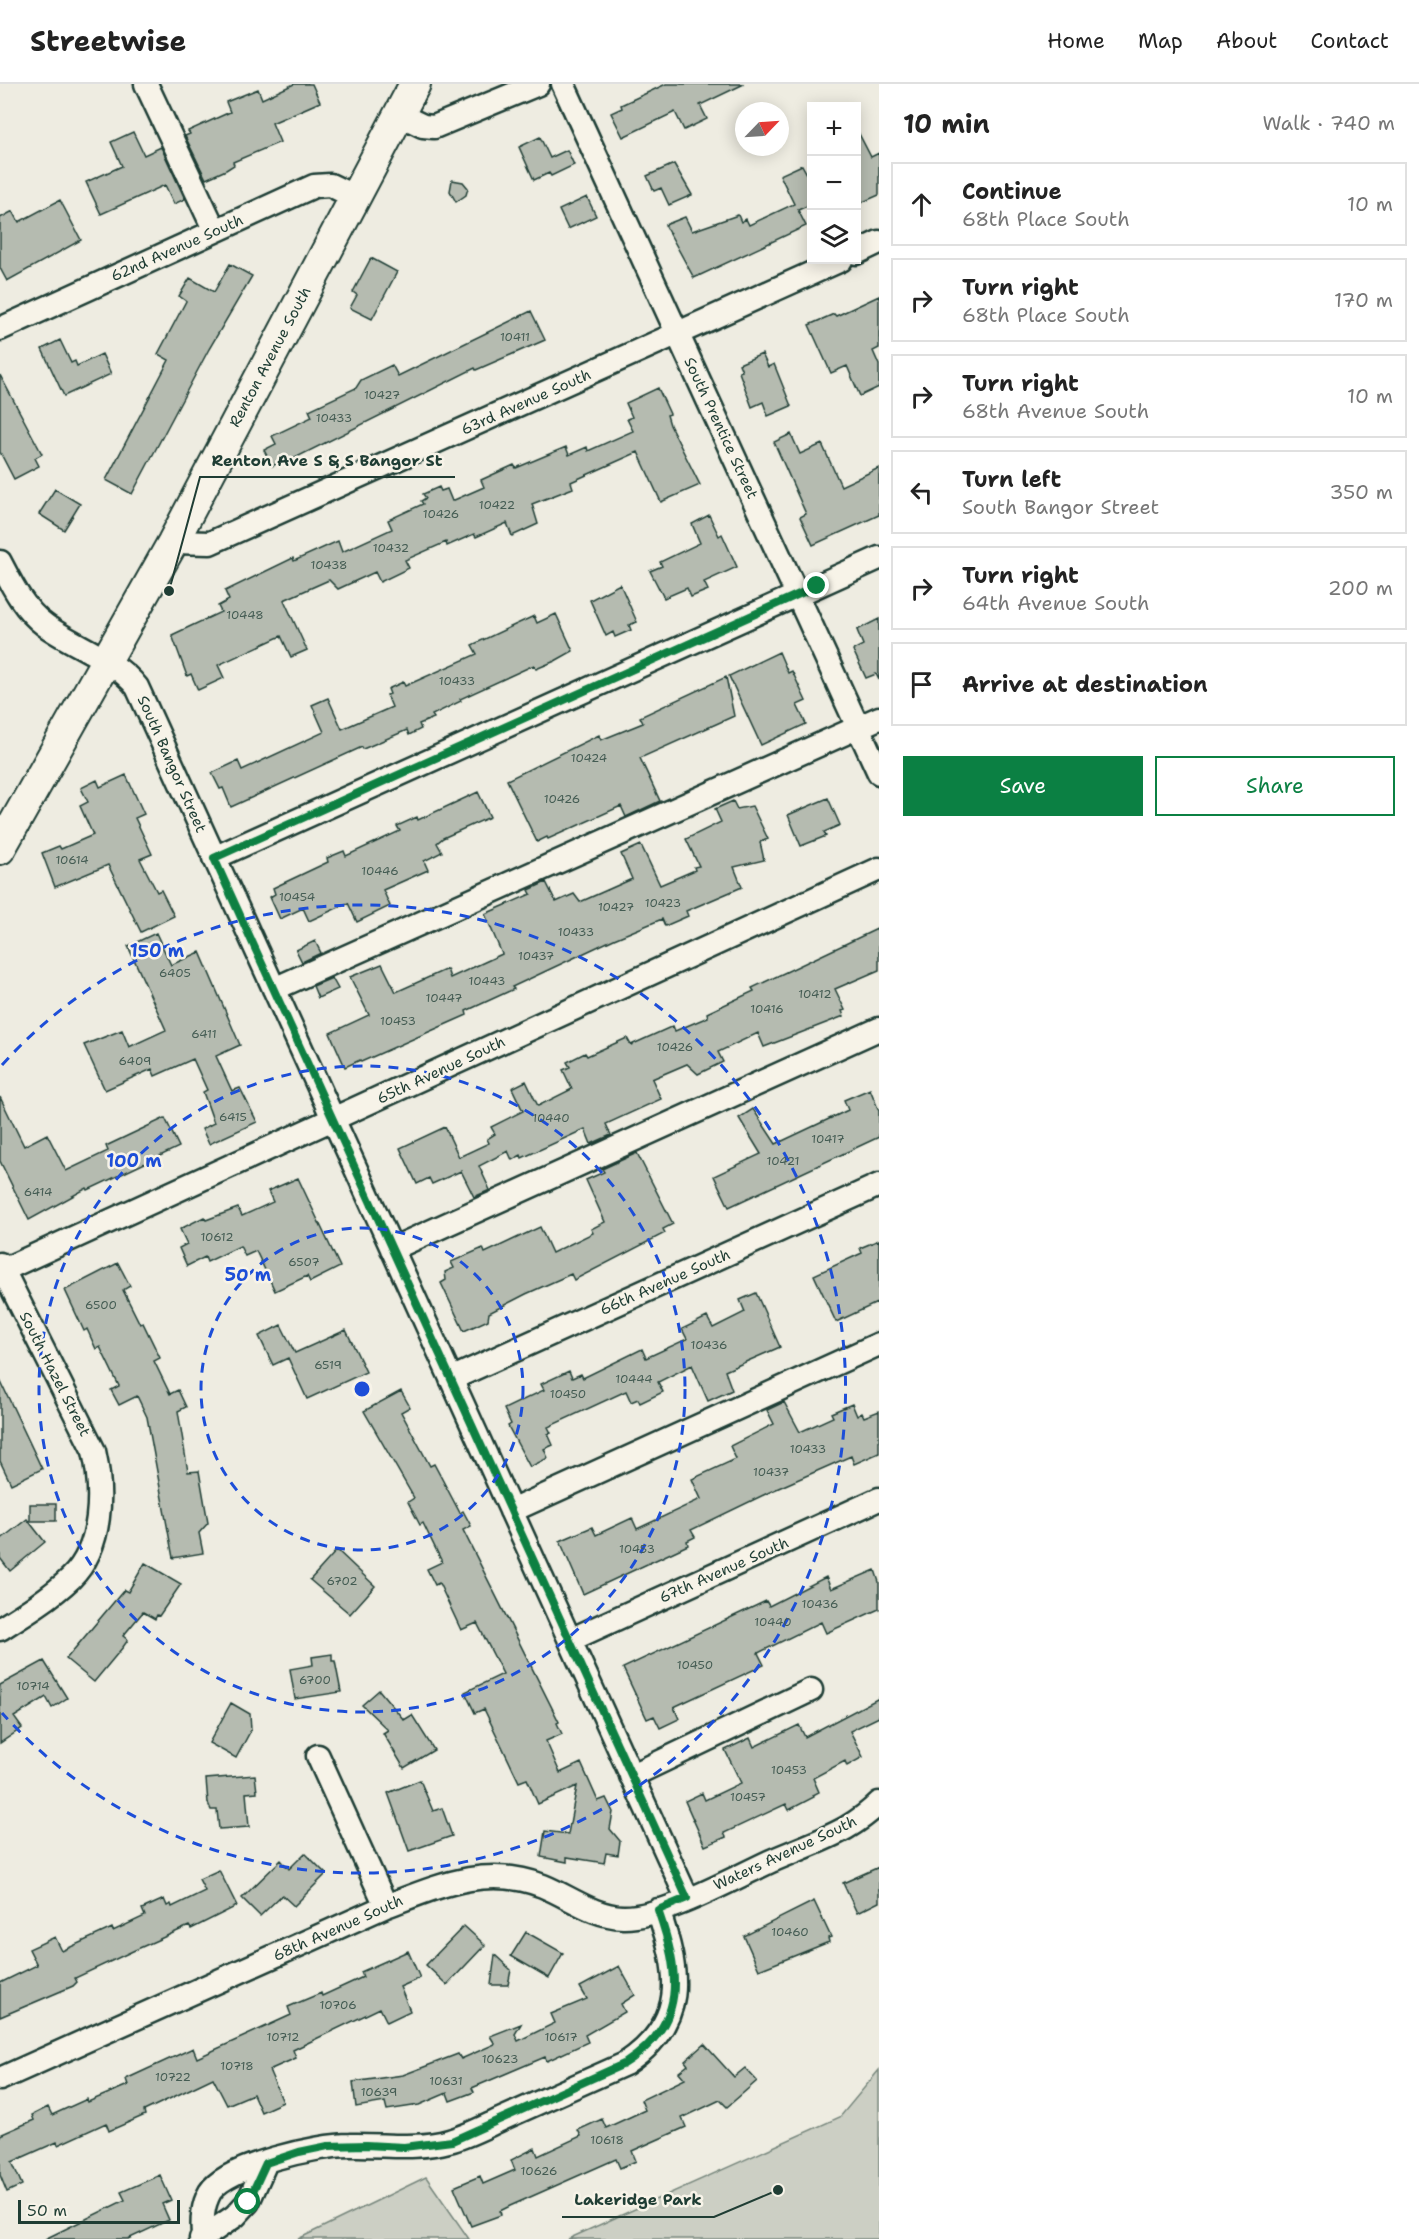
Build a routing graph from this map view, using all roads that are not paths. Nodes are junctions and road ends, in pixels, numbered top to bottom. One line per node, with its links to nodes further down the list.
1 (146, 84): 7 (street)
2 (415, 84): 5 (main road, Renton Avenue South)
3 (538, 84): 5 (street)
4 (563, 84): 12 (street, South Prentice Street)
5 (398, 114): 6 (main road, Renton Avenue South)
6 (355, 197): 7 (street, 62nd Avenue South); 13 (main road, Renton Avenue South)
7 (215, 231): 11 (street, 62nd Avenue South)
8 (879, 242): 9 (street)
9 (861, 251)
10 (832, 264): 12 (street, 63rd Avenue South)
11 (0, 329)
12 (678, 334): 13 (street, 63rd Avenue South); 16 (street, South Prentice Street)
13 (173, 542): 17 (main road, Renton Avenue South)
14 (879, 558): 16 (street)
15 (0, 562): 17 (street, South Bangor Street)
16 (798, 595): 19 (street, South Prentice Street); 22 (street)
17 (105, 662): 21 (main road, Renton Avenue South); 22 (street, South Bangor Street)
18 (879, 718): 19 (street)
19 (858, 728): 20 (street, South Prentice Street); 24 (street)
20 (879, 773)
21 (0, 849)
22 (214, 858): 24 (street, South Bangor Street)
23 (879, 869): 26 (street, 65th Avenue South)
24 (274, 989): 26 (street, South Bangor Street)
25 (879, 1029): 28 (street)
26 (333, 1120): 28 (street, South Bangor Street); 29 (street, 65th Avenue South)
27 (879, 1185): 31 (street, 66th Avenue South)
28 (392, 1249): 31 (street, South Bangor Street)
29 (2, 1267): 34 (street, South Hazel Street)
30 (879, 1344): 33 (street)
31 (451, 1379): 33 (street, South Bangor Street)
32 (879, 1499): 35 (street, 67th Avenue South)
33 (511, 1511): 35 (street, South Bangor Street)
34 (0, 1629)
35 (570, 1640): 38 (street, South Bangor Street)
36 (811, 1690): 38 (street)
37 (318, 1756): 41 (street)
38 (631, 1776): 40 (street, South Bangor Street)
39 (879, 1803): 40 (street, Waters Avenue South)
40 (687, 1898): 42 (street, 68th Avenue South)
41 (386, 1906): 42 (street, 68th Avenue South); 43 (street, 68th Avenue South)
42 (658, 1910): 44 (street)
43 (0, 2079)
44 (266, 2163): 45 (street); 45 (street)
45 (202, 2238)

